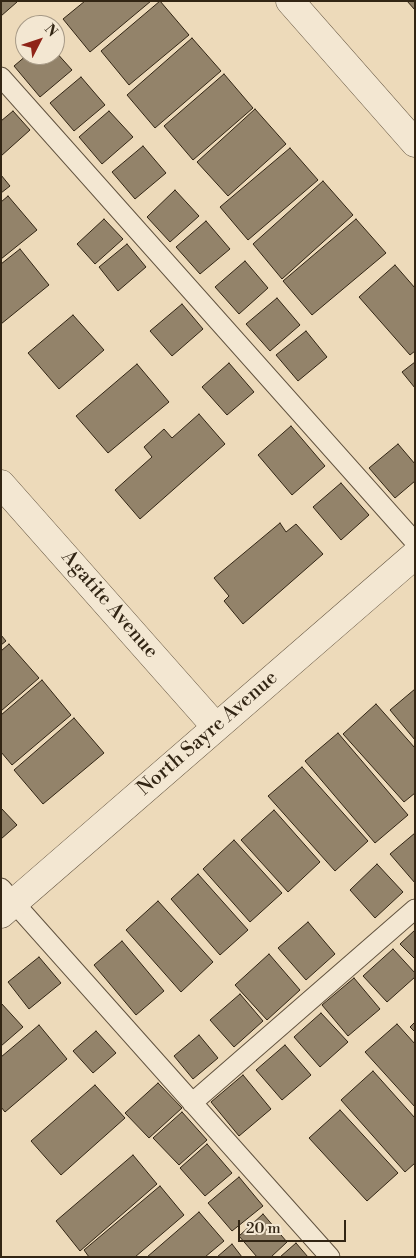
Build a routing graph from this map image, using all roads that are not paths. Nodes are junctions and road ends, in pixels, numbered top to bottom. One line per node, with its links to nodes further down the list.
1 (290, 1): 3 (street)
2 (1, 77): 5 (lane)
3 (415, 143)
4 (1, 484): 7 (street, Agatite Avenue)
5 (415, 542)
6 (415, 555): 7 (street, North Sayre Avenue)
7 (216, 726): 8 (street, North Sayre Avenue)
8 (6, 902): 10 (lane)
9 (415, 909): 10 (lane)
10 (192, 1103): 11 (lane)
11 (330, 1257)

